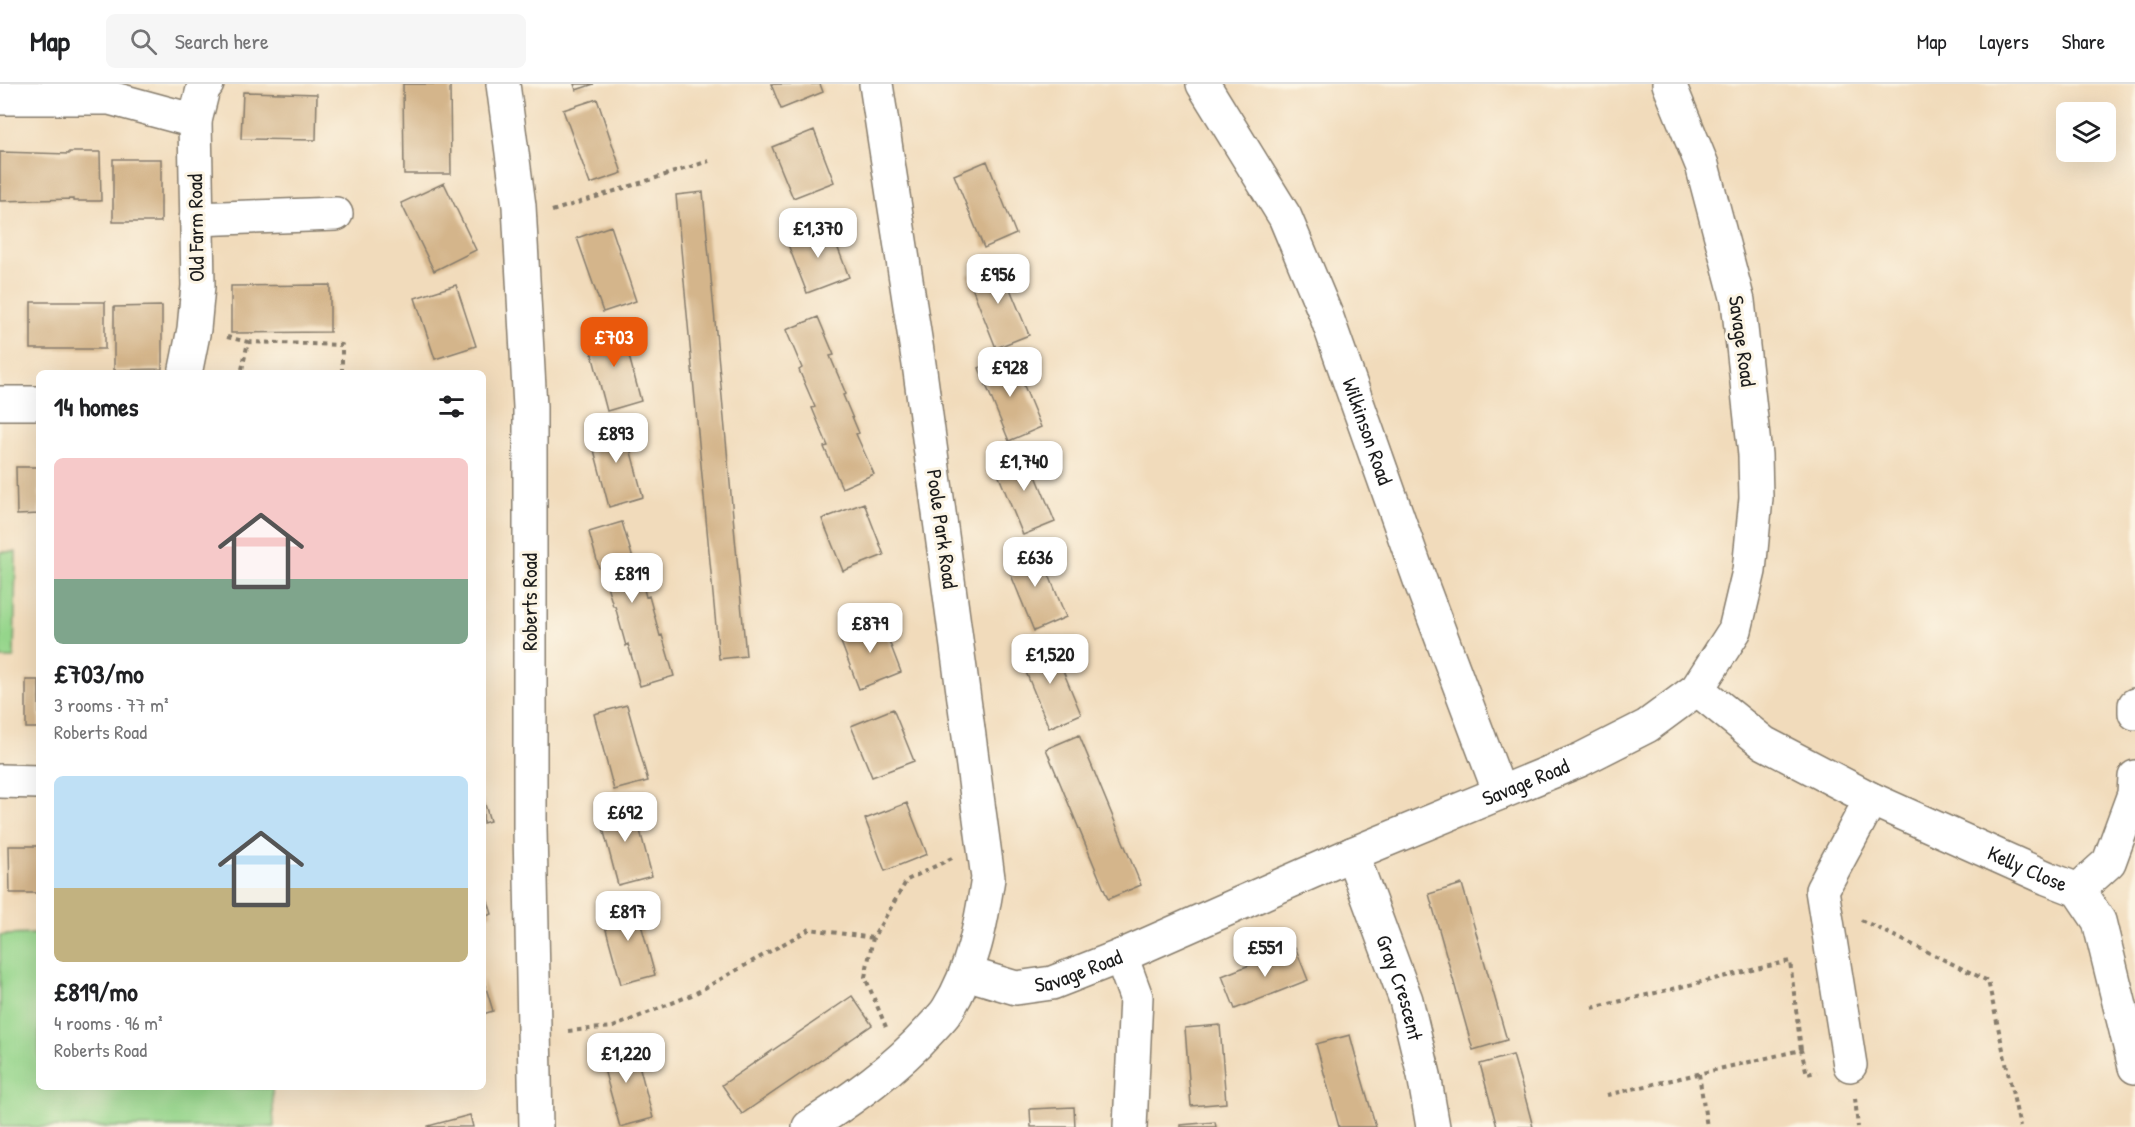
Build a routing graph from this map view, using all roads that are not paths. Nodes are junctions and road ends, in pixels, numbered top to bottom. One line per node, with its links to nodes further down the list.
1 (207, 84): 7 (street, Old Farm Road)
2 (503, 84): 27 (street, Roberts Road)
3 (876, 84): 24 (street, Poole Park Road)
4 (1203, 84): 19 (street, Wilkinson Road)
5 (1669, 84): 13 (street, Savage Road)
6 (0, 98): 7 (street)
7 (195, 122): 9 (street, Old Farm Road)
8 (336, 214): 9 (street)
9 (196, 219): 10 (street, Old Farm Road)
10 (186, 370)
11 (0, 403): 12 (street)
12 (36, 403)
13 (1697, 689): 19 (street, Savage Road); 20 (street, Kelly Close)
14 (2135, 705): 15 (street)
15 (2135, 713)
16 (2135, 777): 22 (street)
17 (0, 781): 18 (street)
18 (36, 782)
19 (1500, 793): 21 (street, Savage Road)
20 (1871, 799): 22 (street, Kelly Close); 25 (street)
21 (1352, 854): 23 (street, Savage Road); 30 (street, Gray Crescent)
22 (2078, 890): 26 (street, Kelly Close)
23 (1121, 956): 24 (street, Savage Road); 29 (street)
24 (966, 973): 28 (street)
25 (1850, 1065)
26 (2135, 1067)
27 (538, 1125)
28 (809, 1127)
29 (1130, 1127)
30 (1432, 1127)

